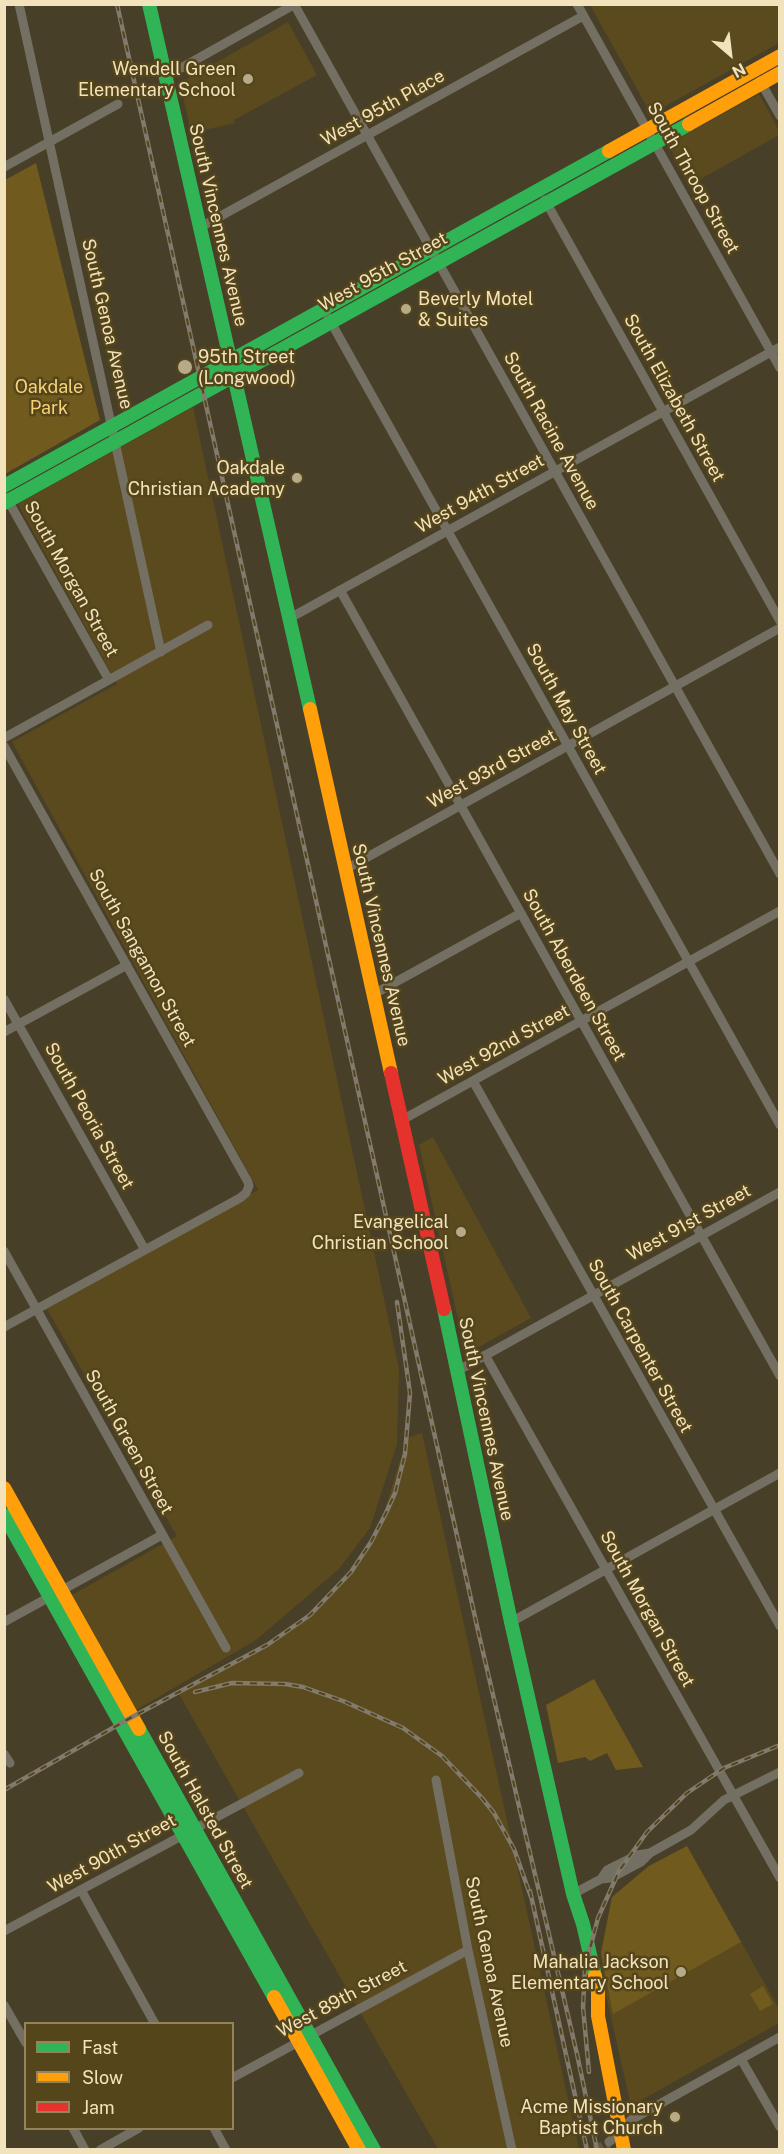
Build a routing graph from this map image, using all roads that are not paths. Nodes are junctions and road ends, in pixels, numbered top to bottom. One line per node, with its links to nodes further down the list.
1 (19, 4): 14 (street, South Genoa Avenue)
2 (149, 4): 8 (main road, South Vincennes Avenue)
3 (577, 4): 5 (street, South Throop Street)
4 (295, 5): 8 (street); 12 (street, South Racine Avenue)
5 (584, 16): 12 (street, West 95th Place); 13 (street, South Throop Street)
6 (780, 56): 9 (main road, West 95th Street)
7 (780, 73): 9 (main road, West 95th Street)
8 (165, 76): 17 (main road, South Vincennes Avenue)
9 (758, 77): 11 (street); 13 (main road, West 95th Street)
10 (118, 104): 14 (street)
11 (780, 116)
12 (368, 135): 17 (street, West 95th Place); 18 (street, South Racine Avenue)
13 (650, 136): 16 (main road, West 95th Street); 22 (street, South Throop Street)
14 (49, 143): 15 (street); 27 (street, South Genoa Avenue)
15 (4, 167)
16 (543, 196): 18 (main road, West 95th Street); 19 (main road, West 95th Street); 26 (street, South Elizabeth Street)
17 (199, 228): 23 (main road, South Vincennes Avenue)
18 (431, 249): 19 (street, South Racine Avenue); 20 (main road, West 95th Street)
19 (438, 262): 21 (main road, West 95th Street); 29 (street, South Racine Avenue)
20 (324, 309): 21 (street, South May Street); 23 (main road, West 95th Street)
21 (331, 321): 25 (main road, West 95th Street); 32 (street, South May Street)
22 (775, 349): 24 (street, South Throop Street); 26 (street, West 94th Street)
23 (232, 360): 25 (main road, South Vincennes Avenue); 27 (main road, West 95th Street)
24 (780, 368)
25 (235, 375): 28 (main road, West 95th Street); 34 (main road, South Vincennes Avenue)
26 (663, 411): 29 (street, West 94th Street); 35 (street, South Elizabeth Street)
27 (112, 426): 28 (street, South Genoa Avenue); 30 (main road, West 95th Street)
28 (116, 441): 31 (main road, West 95th Street); 38 (street, South Genoa Avenue)
29 (555, 471): 32 (street, West 94th Street); 40 (street, South Racine Avenue)
30 (4, 486)
31 (6, 499): 39 (street, South Morgan Street)
32 (448, 531): 33 (street, West 94th Street); 43 (street, South May Street)
33 (340, 590): 34 (street, West 94th Street); 44 (street, South Aberdeen Street)
34 (290, 618): 45 (main road, South Vincennes Avenue)
35 (780, 621)
36 (208, 625): 38 (street)
37 (780, 628): 40 (street, West 93rd Street)
38 (161, 652): 39 (street)
39 (109, 680): 41 (street)
40 (675, 687): 43 (street, West 93rd Street); 46 (street, South Racine Avenue)
41 (4, 738)
42 (4, 746): 50 (street, South Sangamon Street)
43 (568, 746): 44 (street, West 93rd Street); 49 (street, South May Street)
44 (461, 805): 45 (street, West 93rd Street); 48 (street, South Aberdeen Street)
45 (346, 869): 51 (main road, South Vincennes Avenue)
46 (780, 874)
47 (780, 911): 49 (street, West 92nd Street)
48 (521, 914): 51 (street); 53 (street, South Aberdeen Street)
49 (688, 962): 53 (street, West 92nd Street); 58 (street, South May Street)
50 (127, 965): 54 (street); 61 (street, South Sangamon Street)
51 (374, 994): 57 (main road, South Vincennes Avenue)
52 (4, 999): 54 (street, South Peoria Street)
53 (581, 1021): 56 (street, West 92nd Street); 60 (street, South Aberdeen Street)
54 (19, 1024): 55 (street); 61 (street, South Peoria Street)
55 (4, 1032)
56 (473, 1081): 57 (street, West 92nd Street); 63 (street, South Carpenter Street)
57 (402, 1120): 67 (main road, South Vincennes Avenue)
58 (780, 1125)
59 (780, 1192): 60 (street, West 91st Street)
60 (701, 1235): 63 (street, West 91st Street); 68 (street, South Aberdeen Street)
61 (145, 1250): 64 (street)
62 (4, 1251): 64 (street, South Green Street)
63 (593, 1295): 66 (street, West 91st Street); 71 (street, South Carpenter Street)
64 (37, 1309): 65 (street); 73 (street, South Green Street)
65 (4, 1327)
66 (485, 1355): 67 (street, West 91st Street); 74 (street, South Morgan Street)
67 (457, 1371): 77 (main road, South Vincennes Avenue)
68 (780, 1376)
69 (780, 1473): 71 (street)
70 (4, 1488): 75 (main road, South Halsted Street)
71 (714, 1510): 74 (street); 78 (street, South Carpenter Street)
72 (4, 1515): 75 (main road, South Halsted Street)
73 (162, 1534): 75 (street); 79 (street, South Green Street)
74 (606, 1569): 77 (street); 85 (street, South Morgan Street)
75 (56, 1593): 76 (street); 86 (main road, South Halsted Street)
76 (4, 1622)
77 (511, 1622): 89 (main road, South Vincennes Avenue)
78 (780, 1626)
79 (226, 1648)
80 (4, 1754): 81 (street)
81 (10, 1763)
82 (780, 1772): 85 (street)
83 (299, 1773): 86 (street, West 90th Street)
84 (436, 1780): 91 (street, South Genoa Avenue)
85 (733, 1795): 87 (street, South Morgan Street); 89 (street)
86 (189, 1831): 88 (street, West 90th Street); 95 (main road, South Halsted Street)
87 (780, 1878)
88 (81, 1890): 90 (street, West 90th Street); 93 (street)
89 (573, 1894): 103 (main road, South Vincennes Avenue)
90 (4, 1931)
91 (468, 1950): 95 (street, West 89th Street); 110 (street, South Genoa Avenue)
92 (4, 2005): 96 (street)
93 (155, 2022)
94 (780, 2037): 97 (street)
95 (305, 2039): 98 (street, West 89th Street); 108 (main road, South Halsted Street); 109 (main road, South Halsted Street)
96 (24, 2040)
97 (741, 2059): 99 (street); 103 (street)
98 (234, 2077)
99 (780, 2127)
100 (74, 2130): 105 (street)
101 (135, 2130): 106 (street)
102 (215, 2130): 107 (street)
103 (620, 2131): 104 (main road, South Vincennes Avenue)
104 (615, 2146)
105 (85, 2150)
106 (100, 2150)
107 (226, 2150)
108 (359, 2150)
109 (374, 2150)
110 (512, 2150)

